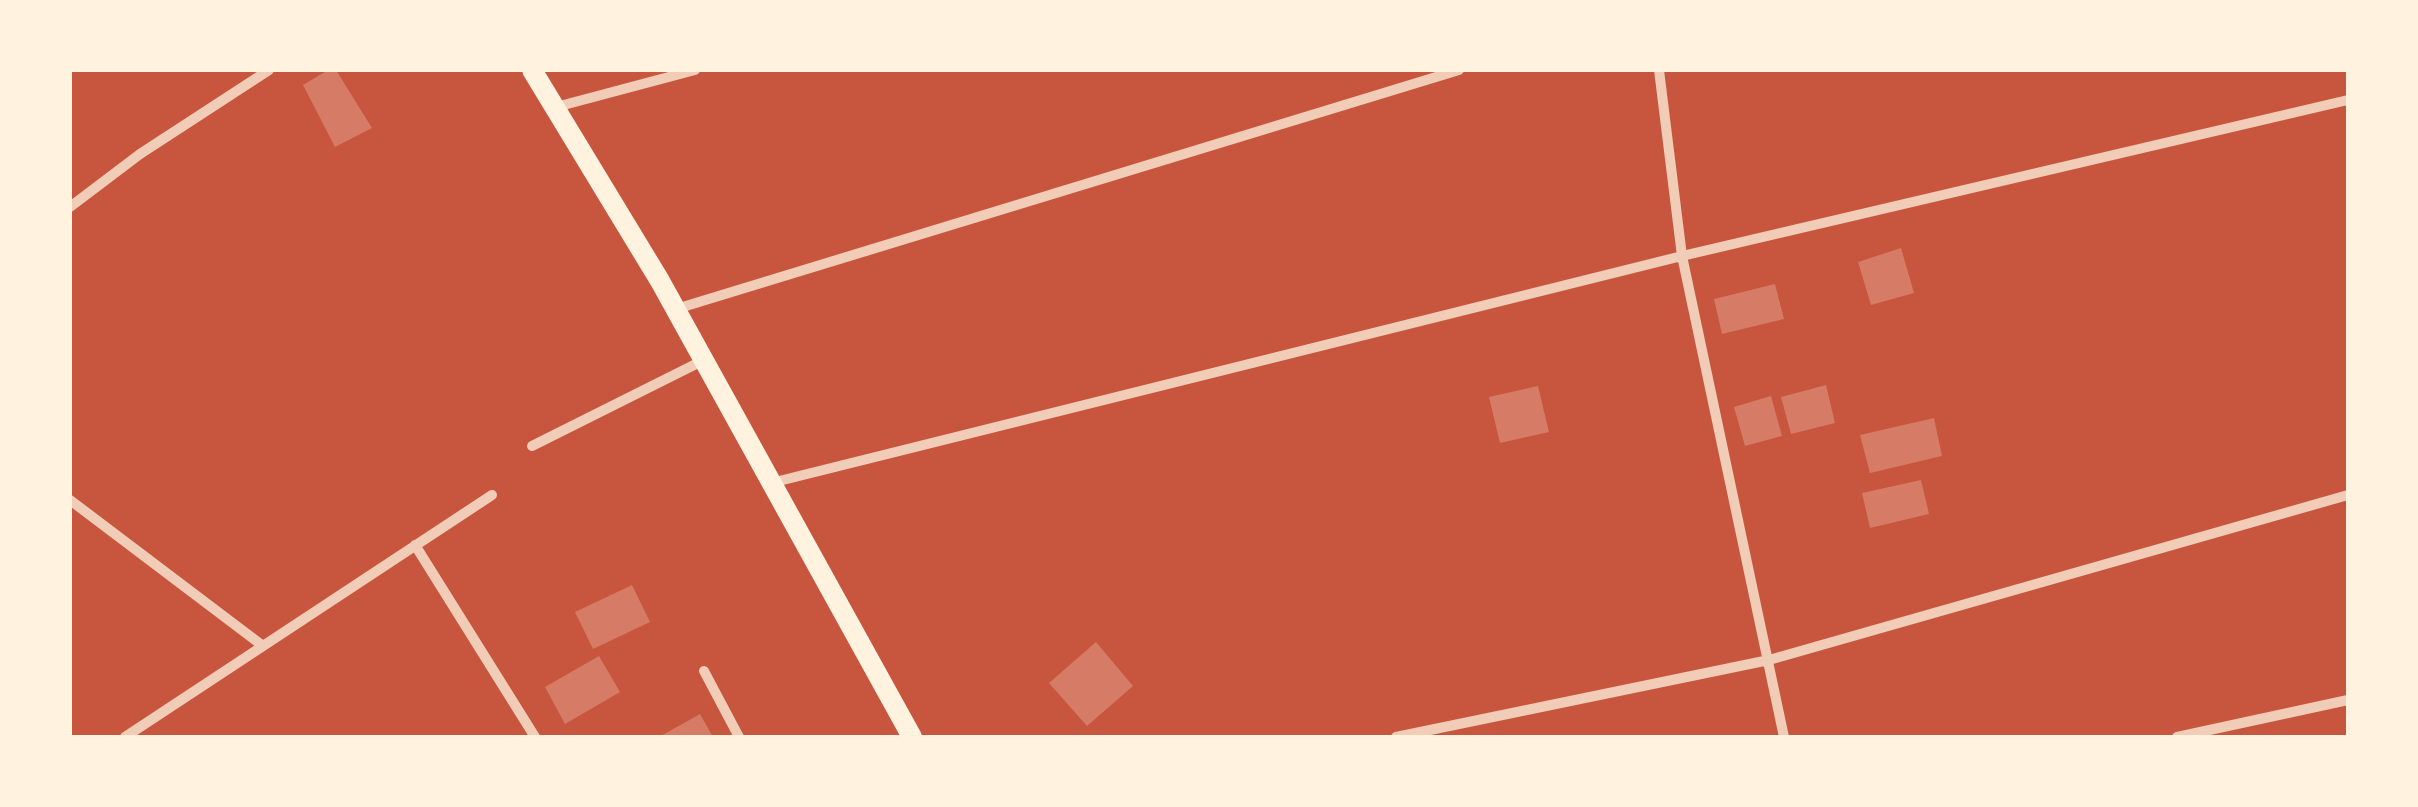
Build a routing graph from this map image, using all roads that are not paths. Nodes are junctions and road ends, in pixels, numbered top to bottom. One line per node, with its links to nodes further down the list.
1 (269, 70): 8 (street)
2 (532, 70): 7 (main road)
3 (695, 70): 7 (street)
4 (1458, 70): 10 (street)
5 (1659, 70): 9 (street)
6 (2348, 100): 9 (street)
7 (554, 108): 10 (main road)
8 (70, 207)
9 (1682, 256): 13 (street); 19 (street)
10 (675, 309): 11 (main road)
11 (704, 360): 12 (street); 13 (main road)
12 (532, 446)
13 (771, 483): 25 (main road)
14 (492, 494): 17 (street)
15 (2348, 496): 19 (street)
16 (70, 500): 18 (street)
17 (415, 545): 18 (street); 23 (street)
18 (262, 646): 22 (street)
19 (1769, 660): 26 (street); 27 (street)
20 (704, 672): 24 (street)
21 (2348, 700): 28 (street)
22 (126, 737)
23 (535, 737)
24 (739, 737)
25 (912, 737)
26 (1396, 737)
27 (1784, 737)
28 (2177, 737)

